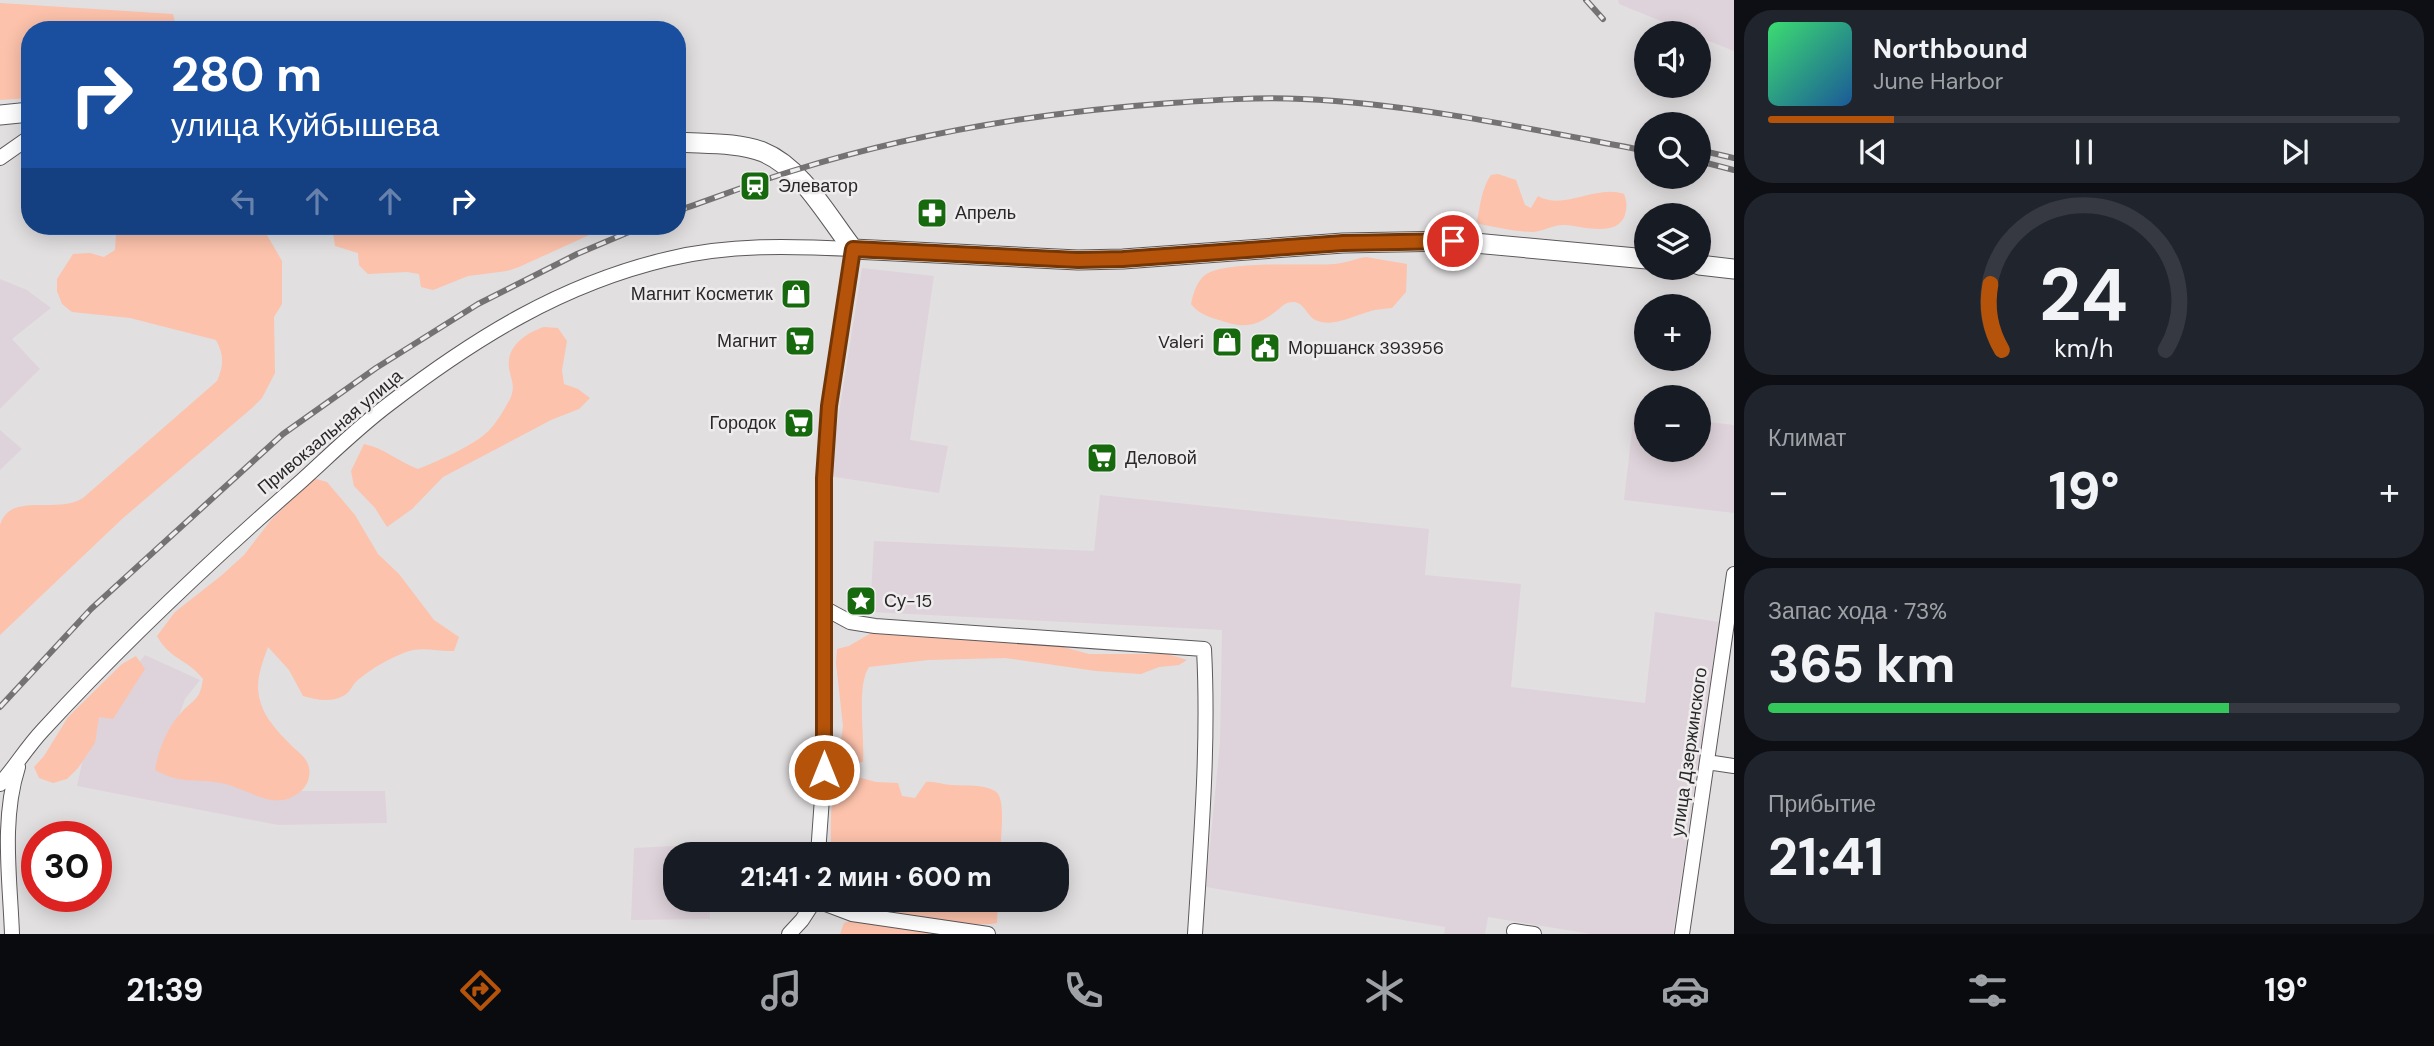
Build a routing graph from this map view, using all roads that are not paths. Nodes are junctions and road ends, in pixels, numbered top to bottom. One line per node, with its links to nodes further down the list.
1 (21, 113): 2 (street)
2 (0, 115)
3 (21, 143): 5 (street)
4 (686, 143): 6 (street)
5 (0, 158)
6 (853, 249): 7 (street); 11 (street); 14 (street, Привокзальная улица)
7 (1634, 258)
8 (1711, 266): 9 (street)
9 (1734, 269)
10 (1734, 575): 12 (street, улица Дзержинского)
11 (824, 608): 15 (street); 22 (street)
12 (1707, 762): 13 (street); 24 (street, улица Дзержинского)
13 (1734, 766)
14 (6, 781): 19 (street)
15 (819, 842)
16 (806, 912): 20 (street)
17 (847, 912): 21 (street)
18 (1514, 931): 23 (street)
19 (12, 934)
20 (789, 934)
21 (988, 934)
22 (1195, 934)
23 (1534, 934)
24 (1682, 934)

